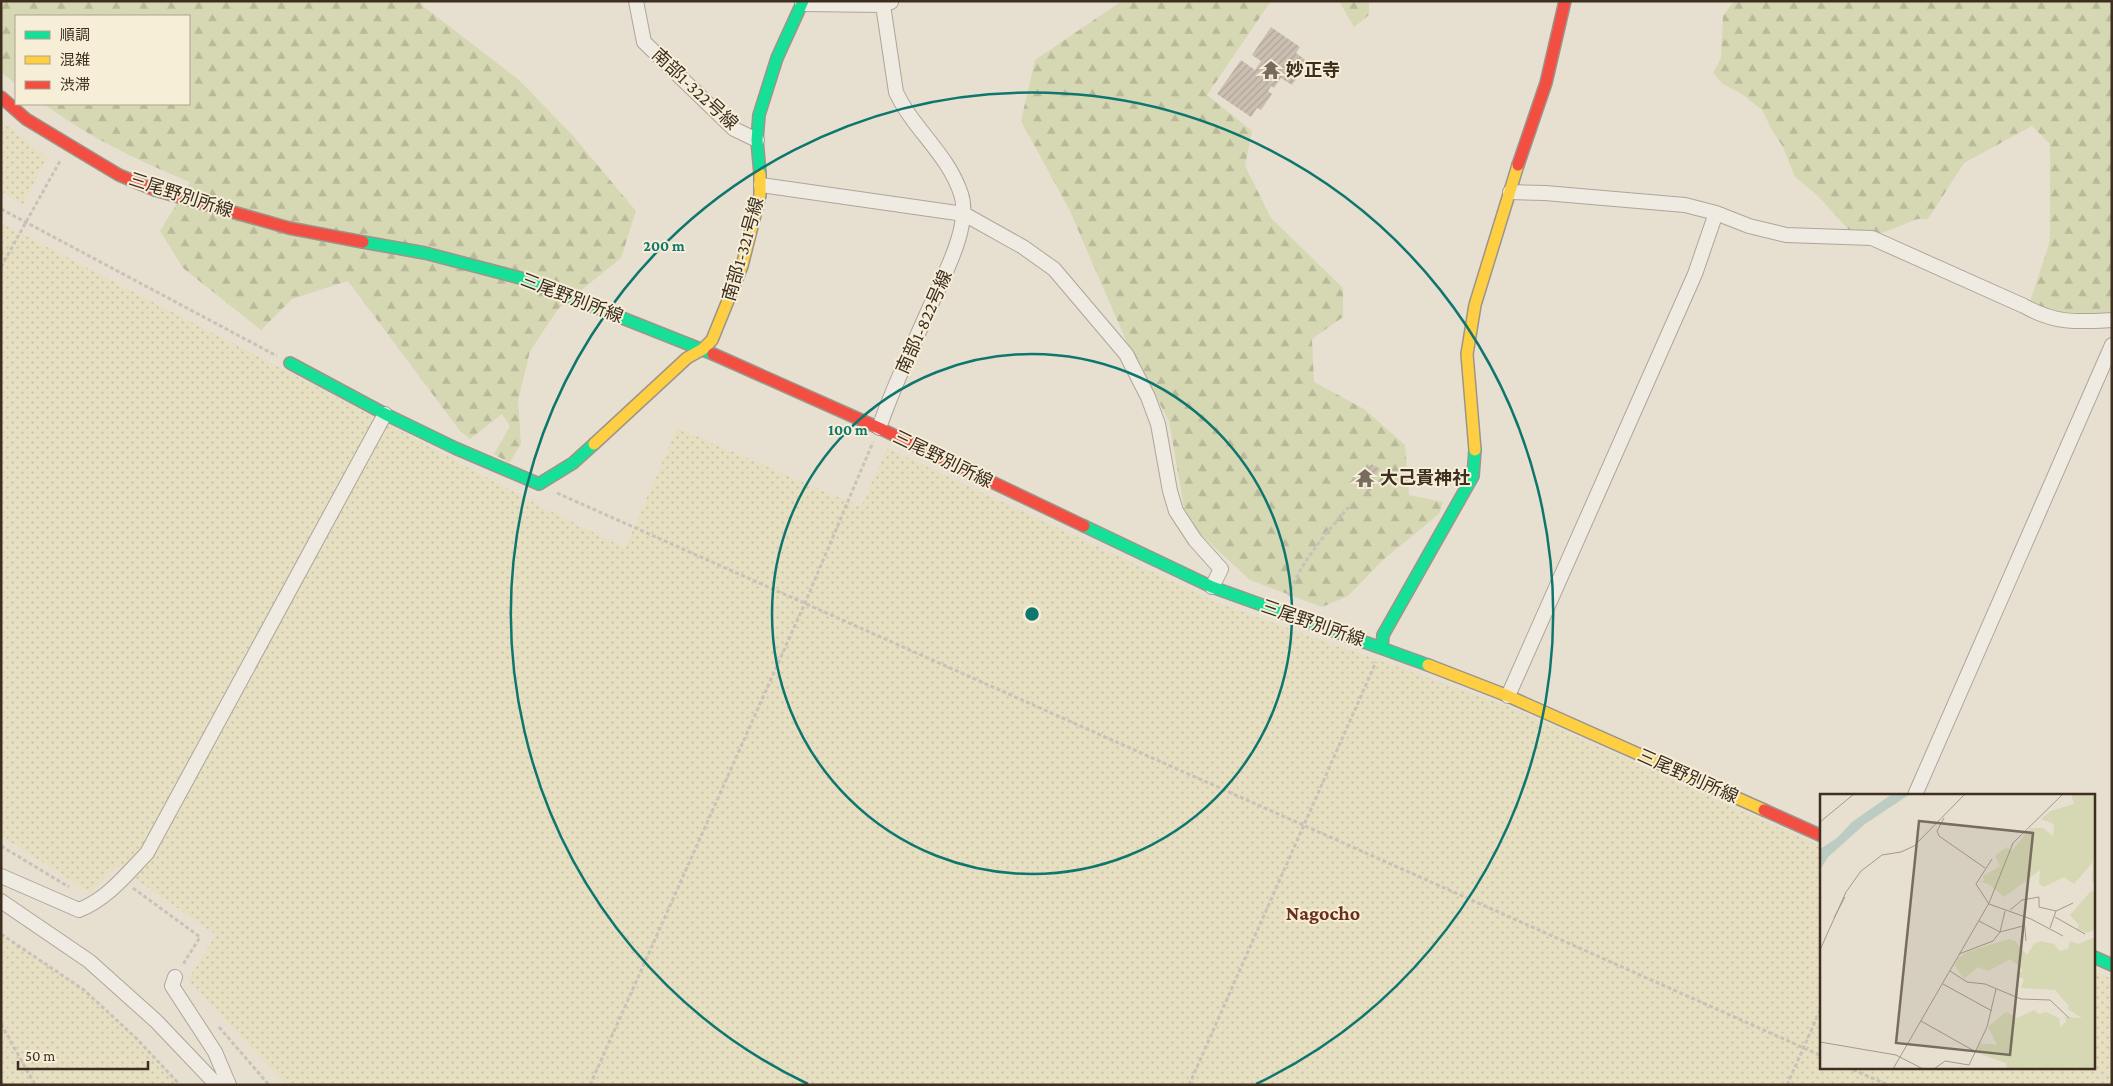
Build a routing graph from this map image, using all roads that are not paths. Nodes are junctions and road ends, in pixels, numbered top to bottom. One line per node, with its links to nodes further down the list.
1 (636, 1): 6 (street, 南部1-322号線)
2 (1565, 1): 8 (main road)
3 (803, 2): 4 (street); 6 (main road, 南部1-321号線)
4 (887, 3): 10 (street)
5 (1, 97): 13 (main road, 三尾野別所線)
6 (757, 140): 7 (main road, 南部1-321号線)
7 (761, 185): 10 (street); 13 (main road, 南部1-321号線)
8 (1510, 192): 9 (street); 18 (main road)
9 (1716, 213): 11 (street); 19 (street)
10 (964, 214): 16 (street, 南部1-822号線); 17 (street)
11 (2112, 320)
12 (2112, 346): 20 (street)
13 (703, 349): 15 (main road); 16 (main road, 三尾野別所線)
14 (290, 363): 15 (main road)
15 (385, 414): 22 (street)
16 (879, 428): 17 (main road, 三尾野別所線)
17 (1212, 588): 18 (main road, 三尾野別所線)
18 (1382, 648): 19 (main road, 三尾野別所線)
19 (1508, 696): 21 (main road, 三尾野別所線)
20 (1915, 794)
21 (1820, 835)
22 (1, 876)
23 (1, 901): 27 (street)
24 (2096, 959): 25 (main road)
25 (2112, 965)
26 (175, 977): 28 (street)
27 (217, 1085)
28 (230, 1085)

